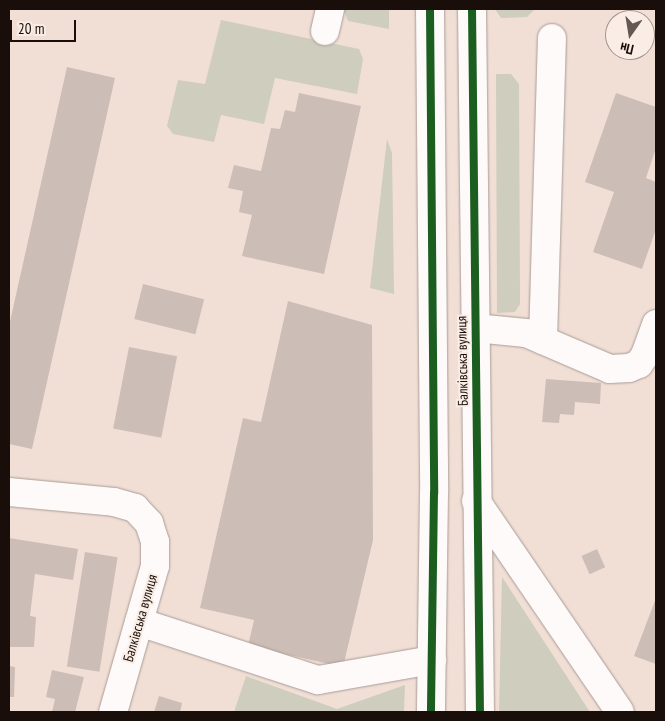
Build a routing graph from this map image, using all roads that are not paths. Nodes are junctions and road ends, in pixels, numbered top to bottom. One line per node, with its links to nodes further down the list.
1 (430, 9): 10 (main road, Балківська вулиця)
2 (472, 9): 5 (main road, Балківська вулиця)
3 (552, 38): 6 (main road)
4 (656, 324): 6 (main road)
5 (475, 328): 6 (main road); 8 (main road, Балківська вулиця)
6 (543, 340)
7 (9, 492): 9 (main road, Балківська вулиця)
8 (476, 501): 13 (main road, Балківська вулиця); 14 (main road)
9 (139, 622): 10 (main road); 11 (main road, Балківська вулиця)
10 (432, 660): 12 (main road, Балківська вулиця)
11 (113, 712)
12 (431, 712)
13 (480, 712)
14 (620, 712)

